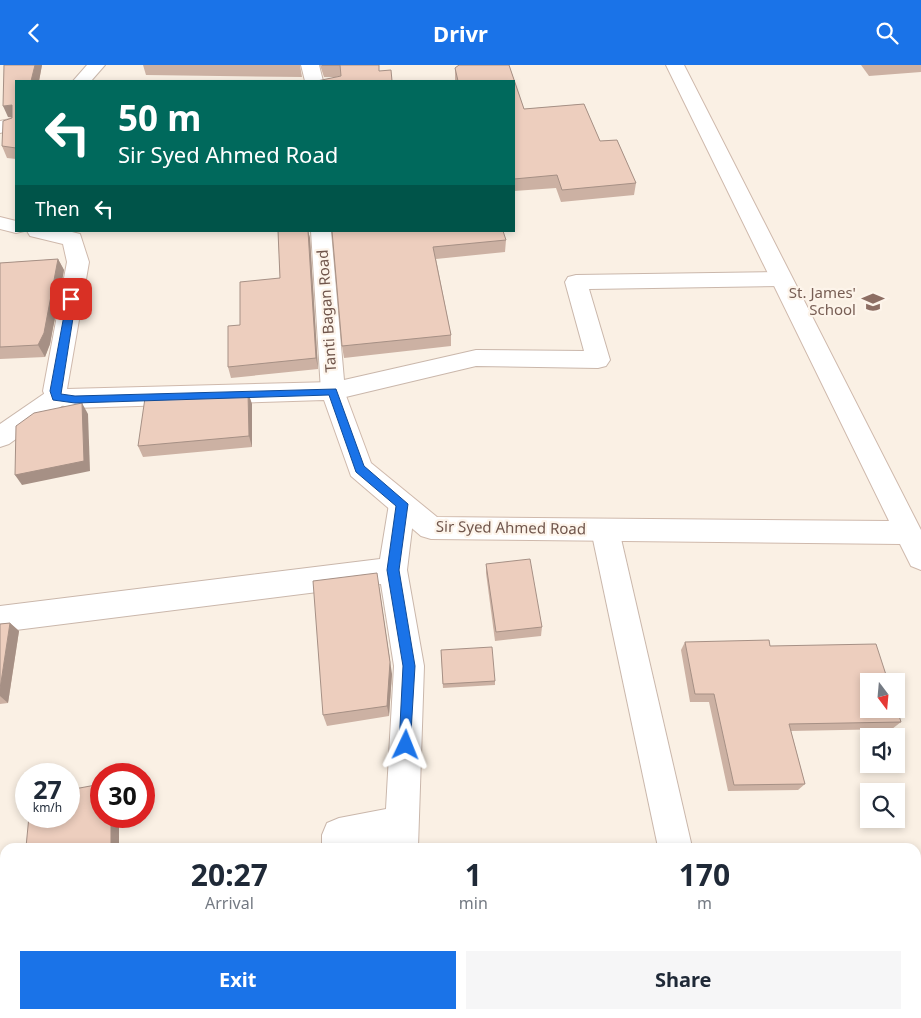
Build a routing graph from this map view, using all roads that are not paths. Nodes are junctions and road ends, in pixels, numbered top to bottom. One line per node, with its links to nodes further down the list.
1 (96, 65): 4 (street)
2 (310, 65): 5 (street)
3 (674, 65): 12 (street)
4 (83, 80)
5 (314, 80)
6 (15, 124): 7 (street)
7 (0, 127)
8 (0, 223): 9 (street)
9 (15, 227)
10 (42, 232): 14 (street)
11 (321, 232): 13 (street, Tanti Bagan Road)
12 (781, 279): 13 (street); 18 (street)
13 (333, 391): 14 (street); 16 (street, Sir Syed Ahmed Road)
14 (57, 397): 15 (street)
15 (0, 437)
16 (402, 504): 17 (street, Sir Syed Ahmed Road); 20 (street)
17 (605, 530): 18 (street, Sir Syed Ahmed Road); 24 (street)
18 (908, 533): 19 (street)
19 (921, 558)
20 (393, 570): 21 (street); 22 (street)
21 (0, 619)
22 (402, 835): 23 (street)
23 (339, 843)
24 (674, 843)

